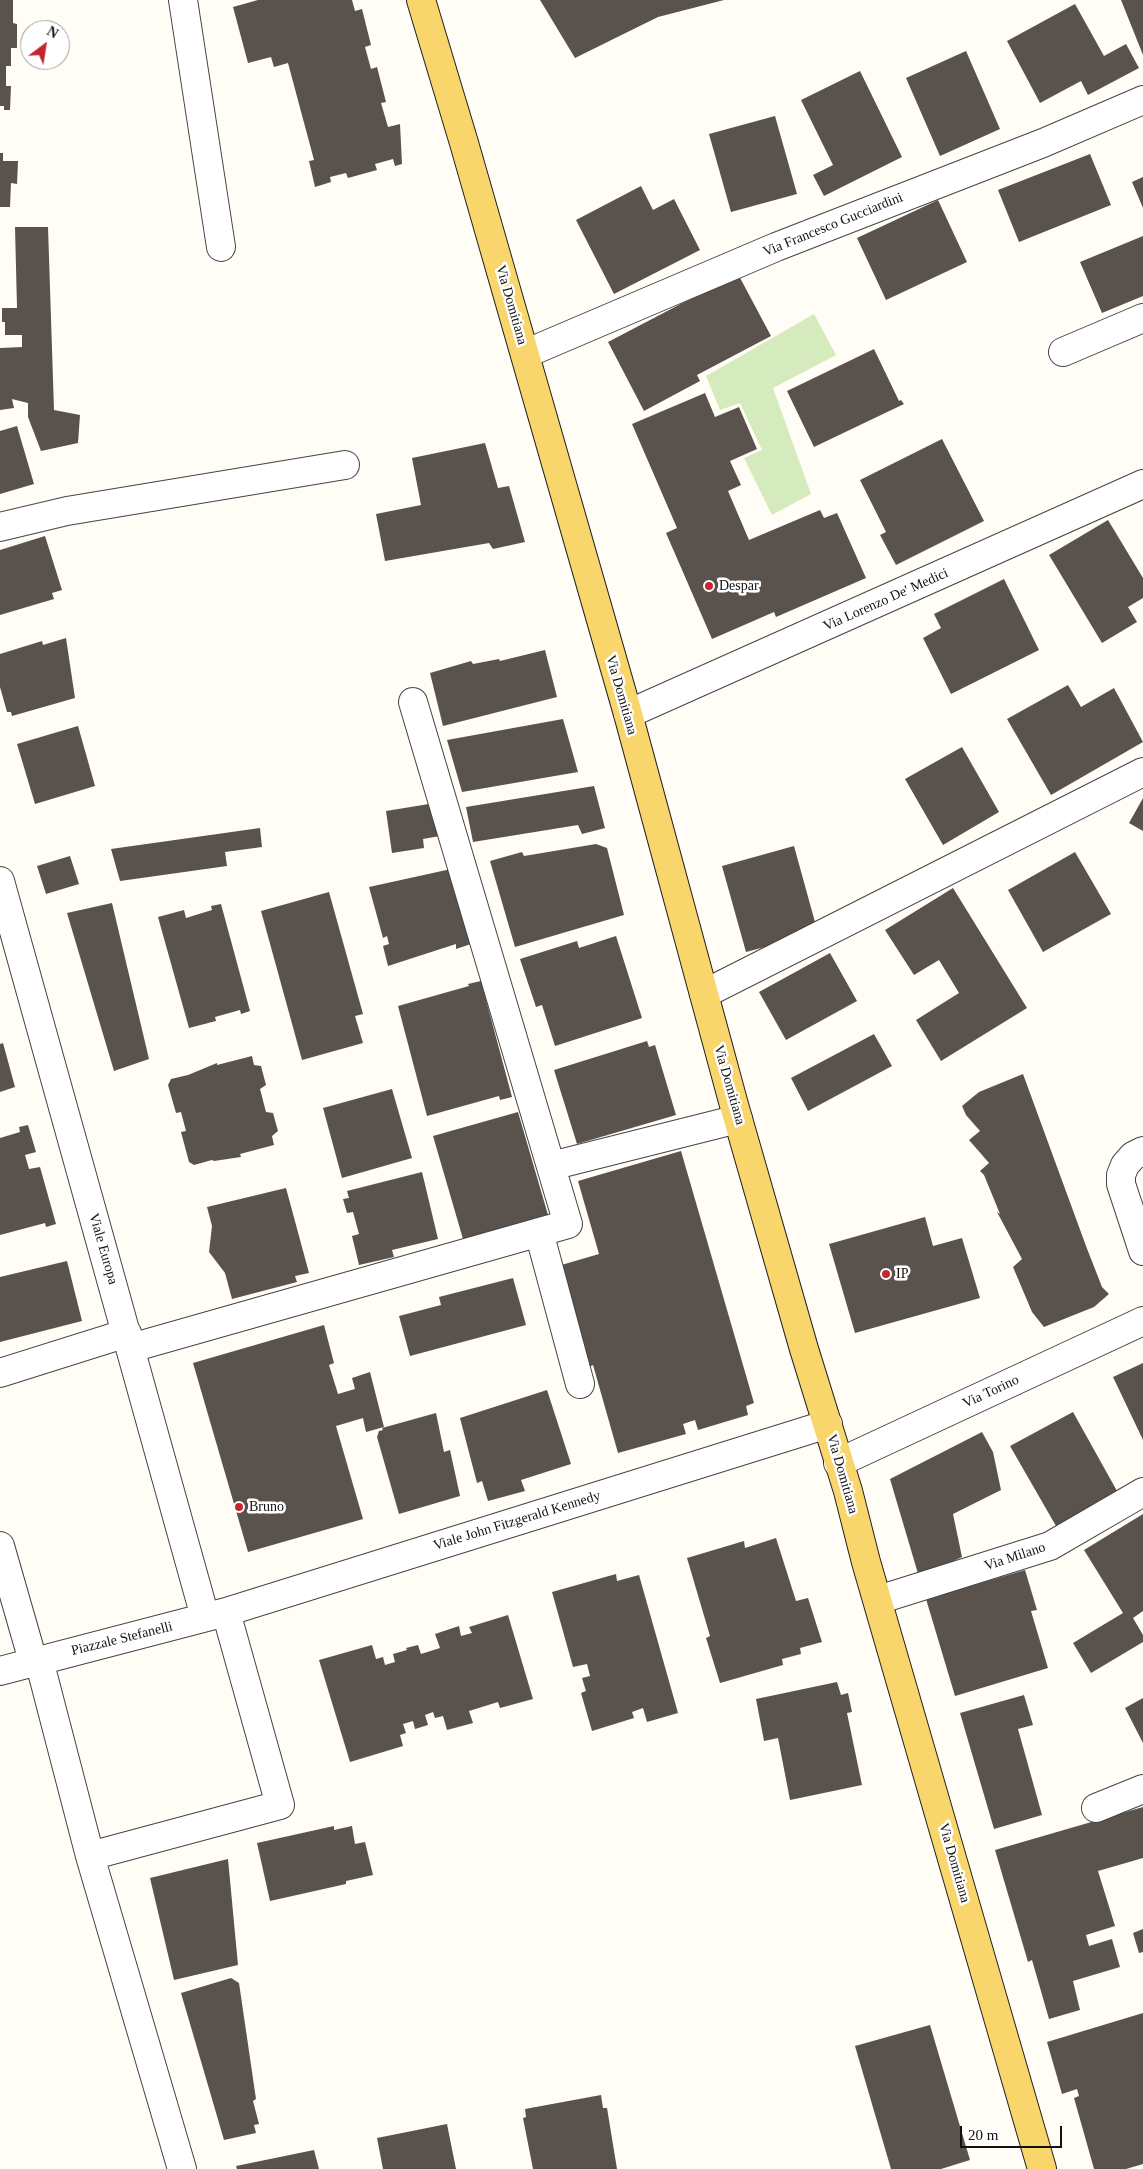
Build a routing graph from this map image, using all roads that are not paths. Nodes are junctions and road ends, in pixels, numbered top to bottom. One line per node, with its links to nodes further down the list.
1 (183, 0): 4 (street)
2 (421, 0): 7 (main road, Via Domitiana)
3 (1143, 100): 7 (street, Via Francesco Gucciardini)
4 (221, 247)
5 (1143, 318): 6 (street)
6 (1063, 352)
7 (525, 354): 12 (main road, Via Domitiana)
8 (345, 465): 10 (street)
9 (1143, 484): 12 (street, Via Lorenzo De' Medici)
10 (0, 527)
11 (413, 702): 18 (street)
12 (628, 714): 15 (main road, Via Domitiana)
13 (1143, 772): 15 (street)
14 (0, 881): 22 (street, Viale Europa)
15 (704, 994): 16 (main road, Via Domitiana)
16 (738, 1118): 18 (street); 25 (main road, Via Domitiana)
17 (1143, 1151): 20 (street)
18 (551, 1166): 19 (street)
19 (539, 1232): 22 (street); 24 (street)
20 (1143, 1251)
21 (1143, 1321): 26 (street, Via Torino)
22 (129, 1341): 23 (street); 30 (street, Viale Europa)
23 (0, 1373)
24 (580, 1384)
25 (828, 1424): 26 (main road, Via Domitiana); 30 (street, Viale John Fitzgerald Kennedy)
26 (838, 1463): 29 (main road, Via Domitiana)
27 (1143, 1492): 29 (street, Via Milano)
28 (0, 1546): 31 (street)
29 (878, 1600): 37 (main road, Via Domitiana)
30 (215, 1614): 31 (street, Piazzale Stefanelli); 35 (street, Viale Europa)
31 (36, 1660): 32 (street, Piazzale Stefanelli); 35 (street)
32 (0, 1671)
33 (1143, 1789): 34 (street)
34 (1096, 1808)
35 (90, 1856): 36 (street)
36 (182, 2169)
37 (1042, 2169)

